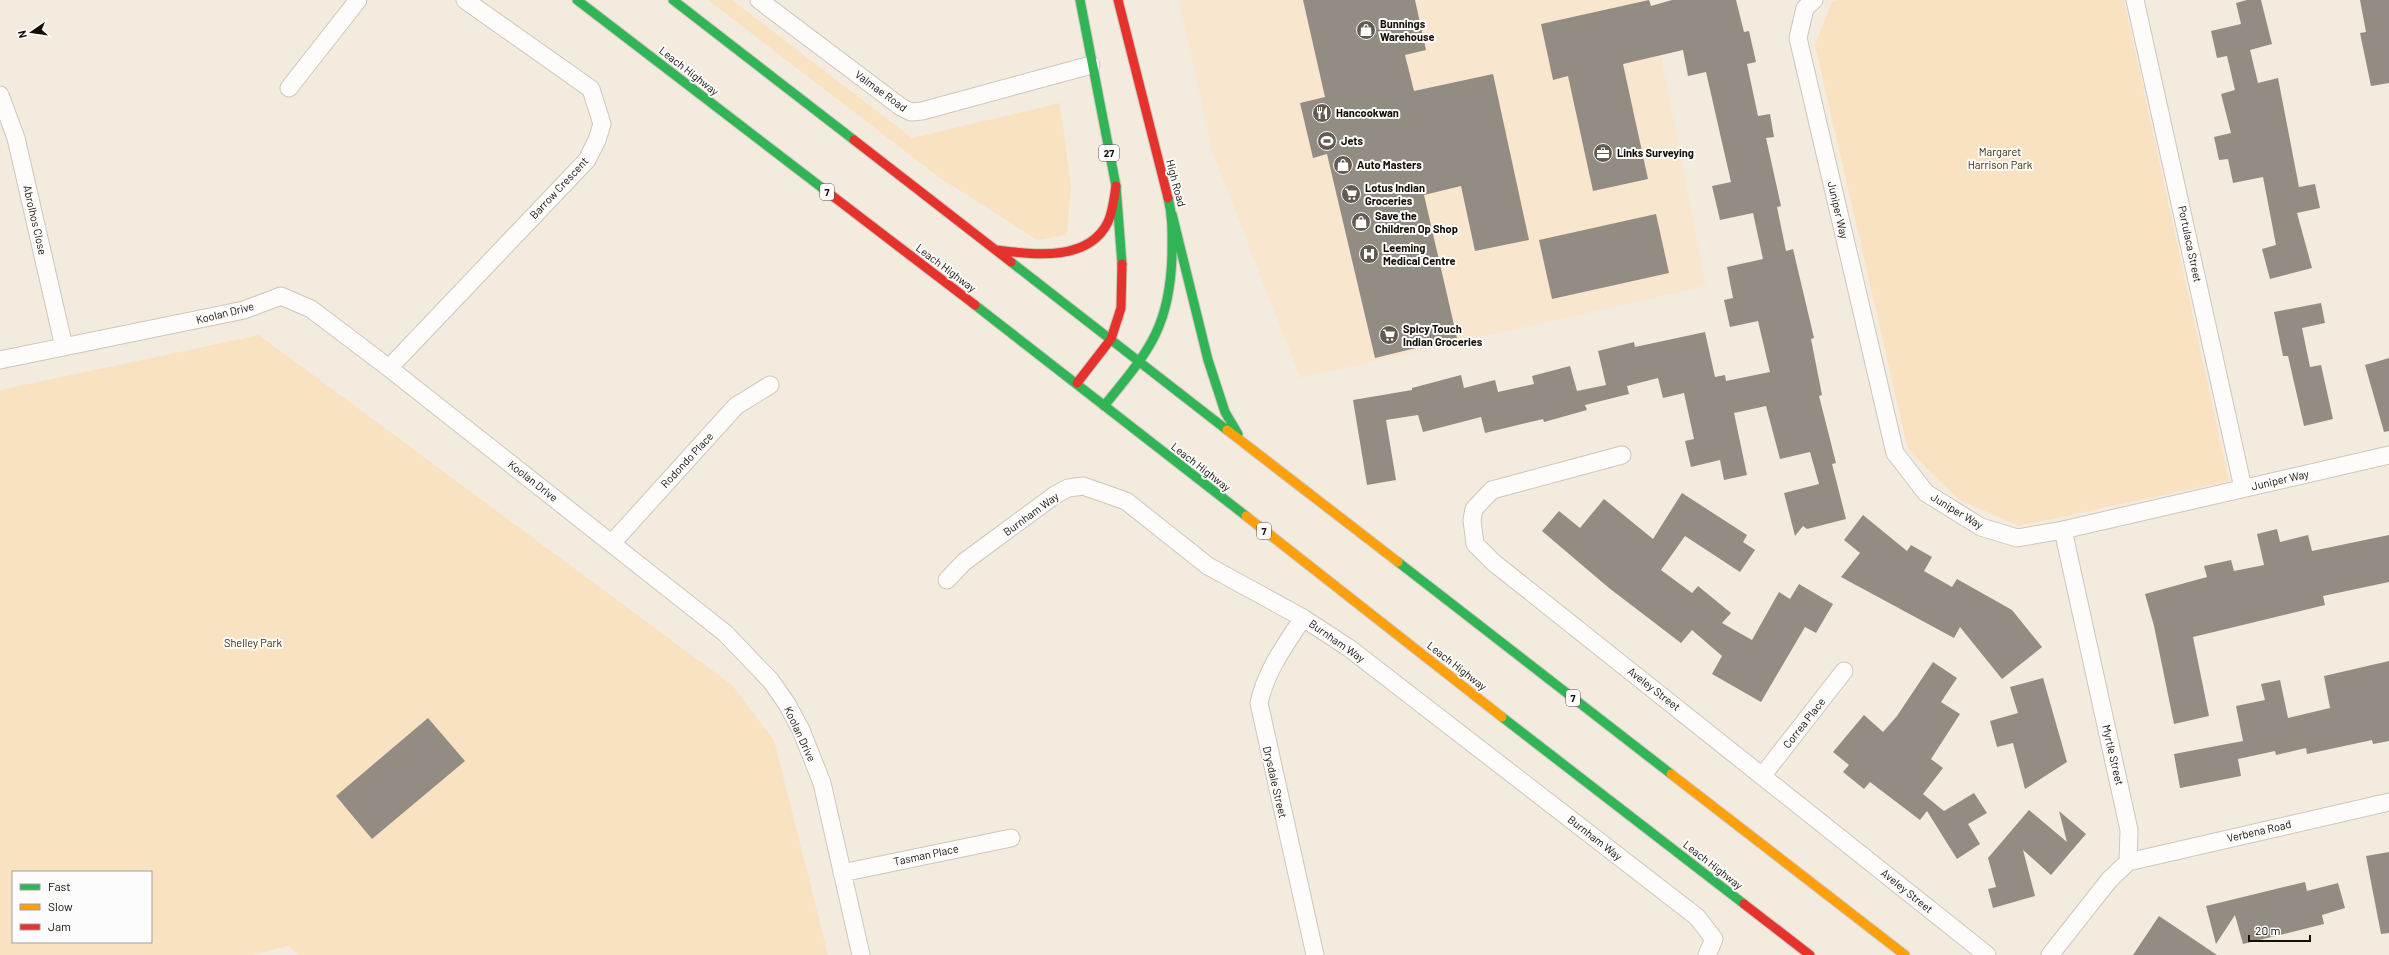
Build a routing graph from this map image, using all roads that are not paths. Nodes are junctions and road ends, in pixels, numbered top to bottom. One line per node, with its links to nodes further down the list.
1 (358, 0): 11 (street)
2 (464, 0): 20 (street, Barrow Crescent)
3 (577, 0): 21 (main road, Leach Highway / 7)
4 (673, 0): 15 (main road, 7)
5 (759, 0): 10 (street, Valmae Road)
6 (1080, 0): 10 (main road, 27)
7 (1118, 0): 14 (main road, High Road)
8 (2135, 0): 27 (street, Portulaca Street)
9 (1810, 4): 28 (street, Juniper Way)
10 (1091, 65): 13 (main road, 27)
11 (289, 88)
12 (0, 95): 17 (street, Abrolhos Close)
13 (1116, 186): 15 (main road, 27); 16 (main road, 27)
14 (1172, 214): 19 (main road, High Road); 24 (main road)
15 (996, 250): 16 (main road, 7)
16 (1110, 339): 19 (main road, 7); 21 (main road, 27)
17 (64, 347): 18 (street, Koolan Drive); 20 (street, Koolan Drive)
18 (0, 360)
19 (1140, 361): 23 (main road, High Road); 24 (main road, 7)
20 (389, 368): 29 (street, Koolan Drive)
21 (1077, 383): 23 (main road, Leach Highway / 7)
22 (770, 386): 29 (street, Rodondo Place)
23 (1104, 406): 41 (main road, Leach Highway / 7)
24 (1242, 441): 42 (main road, 7)
25 (1622, 455): 33 (street, Aveley Street)
26 (2389, 455): 27 (street, Juniper Way)
27 (2243, 488): 28 (street, Juniper Way)
28 (2063, 530): 36 (street, Myrtle Street)
29 (612, 543): 37 (street, Koolan Drive)
30 (947, 580): 31 (street, Burnham Way)
31 (1303, 618): 39 (street, Drysdale Street); 40 (street, Burnham Way)
32 (1844, 671): 33 (street, Correa Place)
33 (1763, 775): 43 (street, Aveley Street)
34 (2389, 802): 36 (street, Verbena Road)
35 (1011, 838): 37 (street, Tasman Place)
36 (2128, 862): 44 (street)
37 (842, 873): 38 (street, Koolan Drive)
38 (861, 955)
39 (1316, 955)
40 (1707, 955)
41 (1810, 955)
42 (1905, 955)
43 (1987, 955)
44 (2050, 955)

